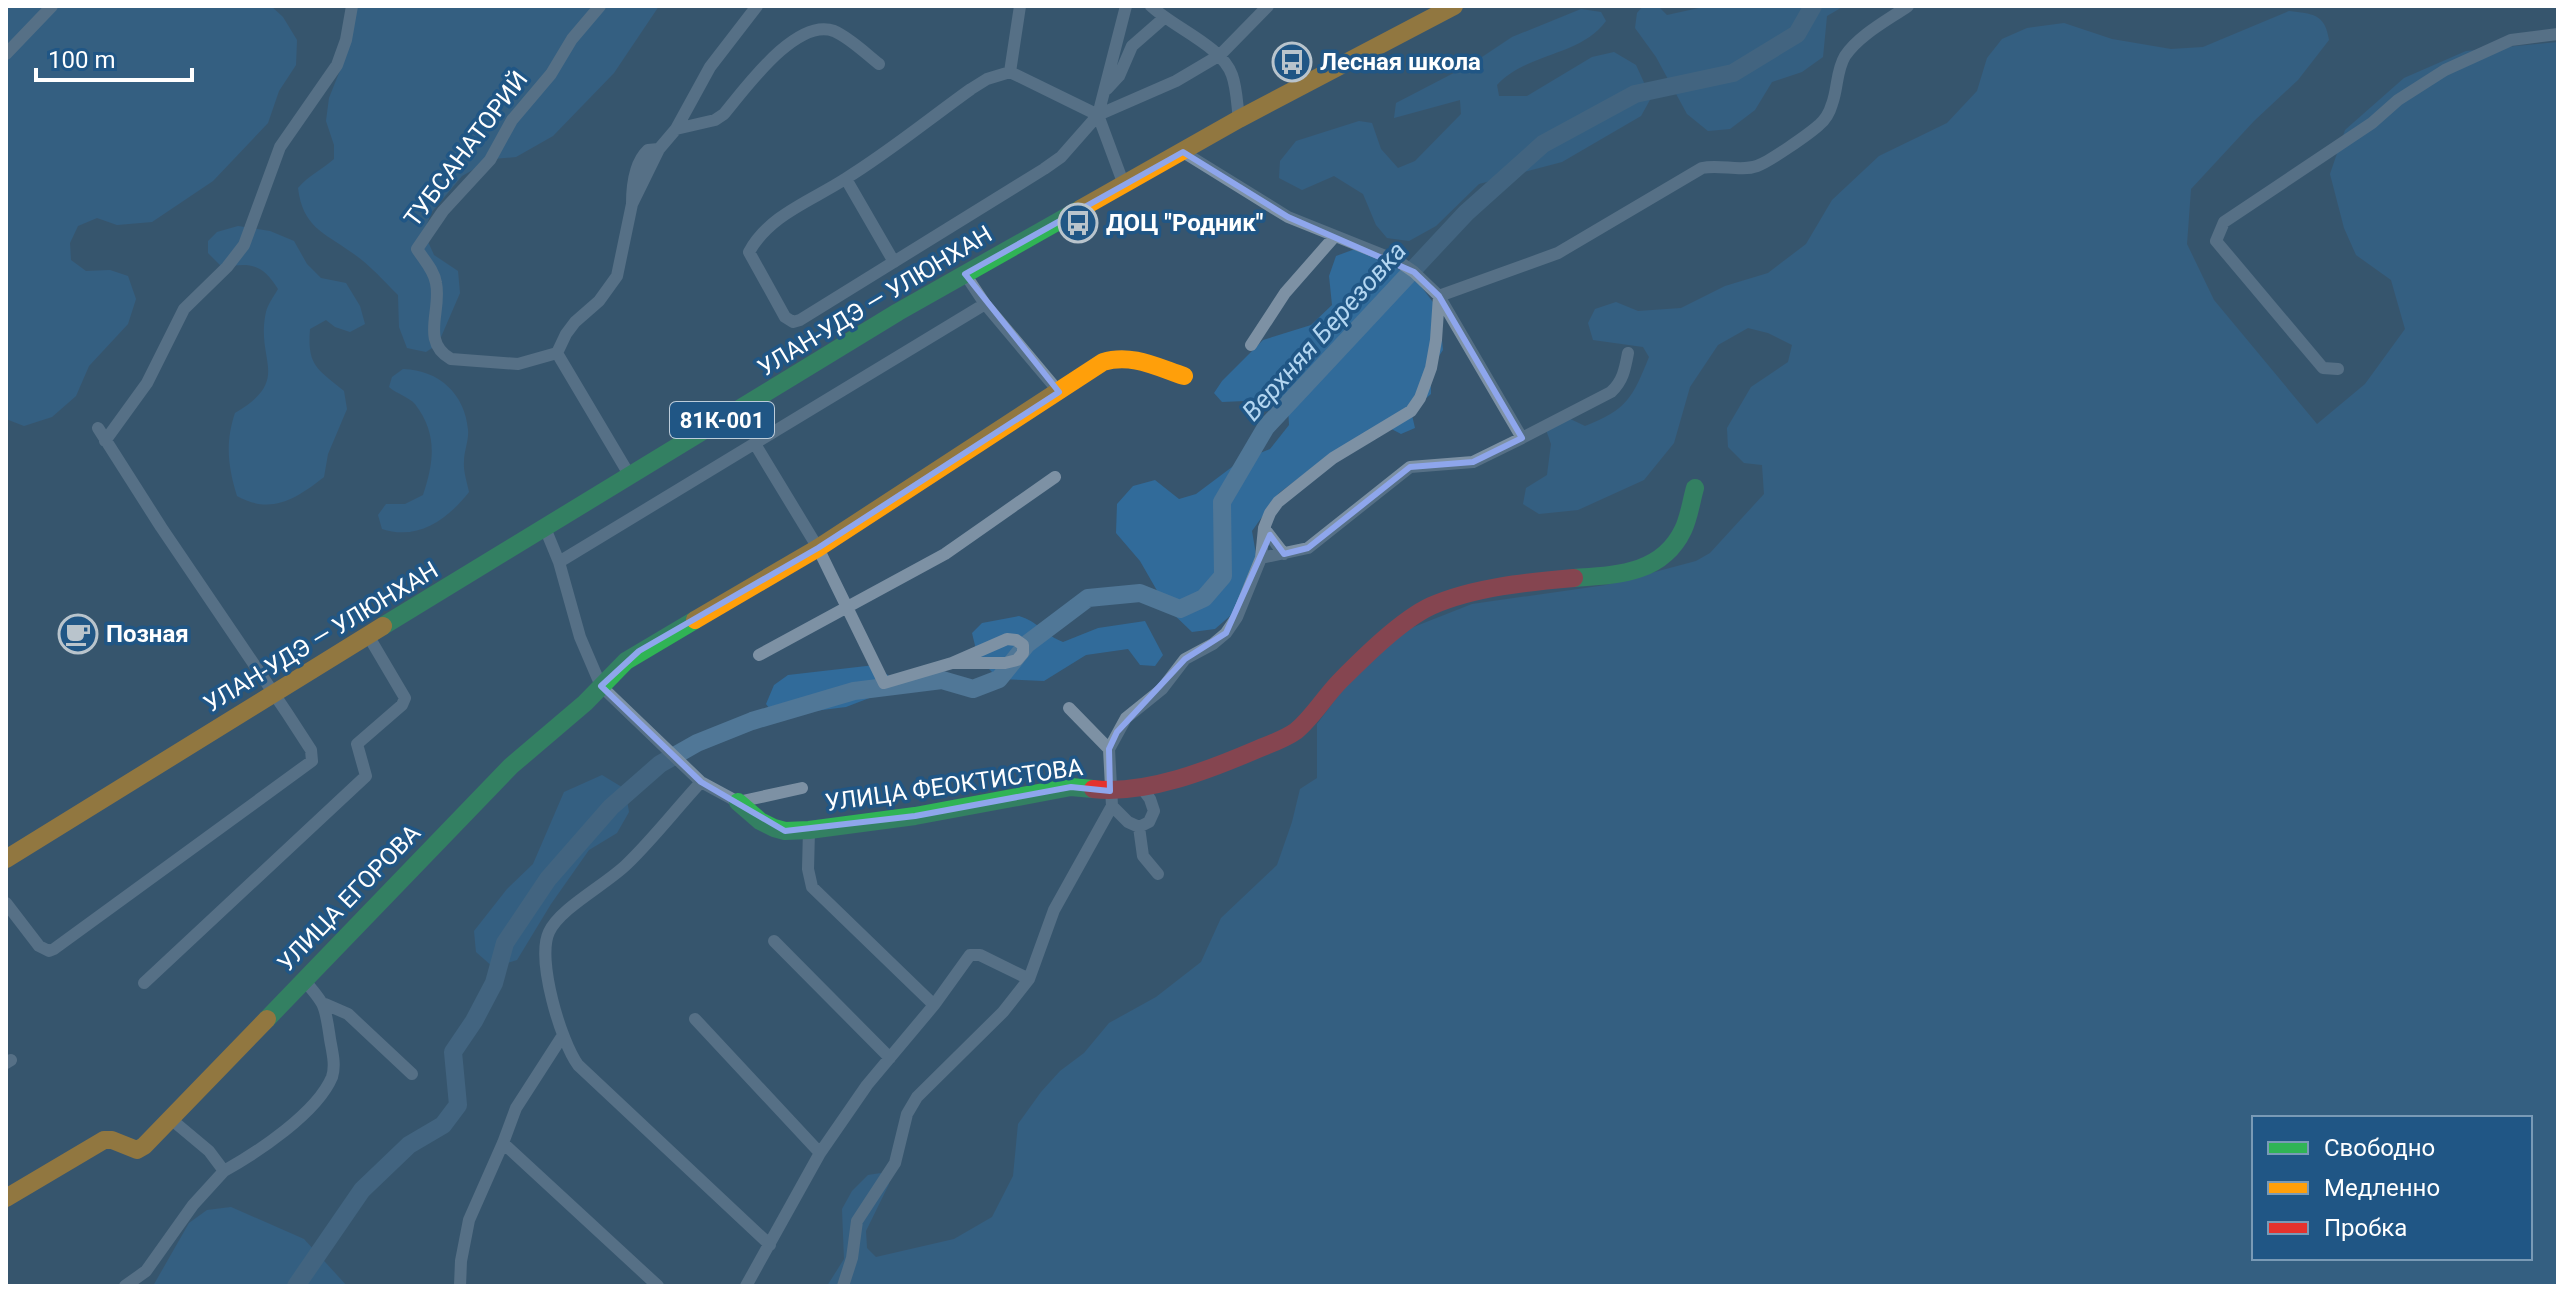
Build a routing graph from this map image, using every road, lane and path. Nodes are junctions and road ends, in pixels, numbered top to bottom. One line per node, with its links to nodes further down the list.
1 (52, 6): 13 (street)
2 (352, 6): 37 (street)
3 (600, 6): 30 (street, ТУБСАНАТОРИЙ)
4 (757, 6): 20 (street)
5 (1020, 6): 16 (street)
6 (1126, 6): 17 (street)
7 (1151, 6): 11 (street)
8 (1268, 6): 14 (street)
9 (1454, 6): 19 (street, УЛАН-УДЭ — УЛЮНХАН / 81К-001)
10 (1908, 6): 27 (street)
11 (1164, 18): 14 (street); 17 (street)
12 (2558, 34): 32 (street)
13 (6, 54)
14 (1220, 55): 18 (street); 19 (street)
15 (879, 64): 20 (street)
16 (1010, 72): 18 (street); 22 (street)
17 (1104, 91): 18 (street)
18 (1098, 115): 23 (street); 25 (street)
19 (1239, 119): 21 (street, УЛАН-УДЭ — УЛЮНХАН / 81К-001)
20 (676, 129): 30 (street)
21 (1183, 152): 23 (street, УЛАН-УДЭ — УЛЮНХАН / 81К-001); 24 (street)
22 (846, 179): 25 (street); 25 (street)
23 (1124, 185): 26 (street, УЛАН-УДЭ — УЛЮНХАН / 81К-001)
24 (1335, 236): 27 (street); 29 (street)
25 (894, 262)
26 (965, 274): 28 (street); 39 (street, УЛАН-УДЭ — УЛЮНХАН / 81К-001)
27 (1439, 296): 36 (street); 43 (street)
28 (985, 304): 34 (street); 38 (street)
29 (1251, 345)
30 (557, 353): 39 (street)
31 (1628, 353): 36 (street)
32 (2338, 369)
33 (1184, 376): 34 (street, УЛИЦА ЕГОРОВА)
34 (1059, 392): 44 (street, УЛИЦА ЕГОРОВА)
35 (98, 428): 37 (street)
36 (1522, 438): 45 (street)
37 (105, 441): 53 (street)
38 (755, 444): 44 (street); 47 (street)
39 (630, 476): 42 (street, УЛАН-УДЭ — УЛЮНХАН / 81К-001)
40 (1055, 477): 48 (street)
41 (1695, 488): 57 (street, УЛИЦА ФЕОКТИСТОВА)
42 (545, 528): 47 (street, УЛИЦА ФЕОКТИСТОВА); 49 (street, УЛАН-УДЭ — УЛЮНХАН / 81К-001)
43 (1264, 528): 45 (street); 46 (street)
44 (818, 548): 48 (street); 52 (street, УЛИЦА ЕГОРОВА)
45 (1284, 554): 46 (street)
46 (1261, 558): 55 (street)
47 (559, 562): 52 (street, УЛИЦА ФЕОКТИСТОВА)
48 (847, 607): 50 (street); 51 (street)
49 (369, 637): 53 (street, УЛАН-УДЭ — УЛЮНХАН / 81К-001); 69 (street)
50 (759, 655)
51 (952, 663): 51 (street)
52 (601, 686): 56 (street, УЛИЦА ФЕОКТИСТОВА); 67 (street, УЛИЦА ЕГОРОВА)
53 (273, 694): 63 (street, УЛАН-УДЭ — УЛЮНХАН / 81К-001); 65 (street)
54 (1069, 708): 55 (street)
55 (1109, 749): 59 (street)
56 (701, 782): 60 (street, УЛИЦА ФЕОКТИСТОВА); 73 (street)
57 (1141, 787): 59 (street, УЛИЦА ФЕОКТИСТОВА); 61 (street)
58 (802, 788): 60 (street, УЛИЦА ФЕОКТИСТОВА)
59 (1111, 798): 61 (street); 62 (street, УЛИЦА ФЕОКТИСТОВА); 68 (street)
60 (738, 802): 62 (street, УЛИЦА ФЕОКТИСТОВА)
61 (1139, 827): 64 (street)
62 (809, 830): 71 (street)
63 (6, 859)
64 (1158, 874)
65 (6, 903)
66 (774, 941): 74 (street)
67 (303, 979): 70 (street); 76 (street, УЛИЦА ЕГОРОВА)
68 (1029, 979): 71 (street); 86 (street)
69 (144, 983)
70 (325, 1004): 75 (street); 79 (street)
71 (934, 1005): 74 (street)
72 (695, 1019): 78 (street)
73 (563, 1035): 77 (street); 81 (street)
74 (890, 1058): 78 (street)
75 (412, 1074)
76 (172, 1120): 79 (street); 80 (street, УЛИЦА ЕГОРОВА)
77 (503, 1143): 83 (street); 84 (street)
78 (820, 1153): 81 (street)
79 (224, 1171): 82 (street)
80 (6, 1198)
81 (770, 1245): 85 (street)
82 (125, 1286)
83 (460, 1286)
84 (658, 1286)
85 (746, 1286)
86 (843, 1286)

